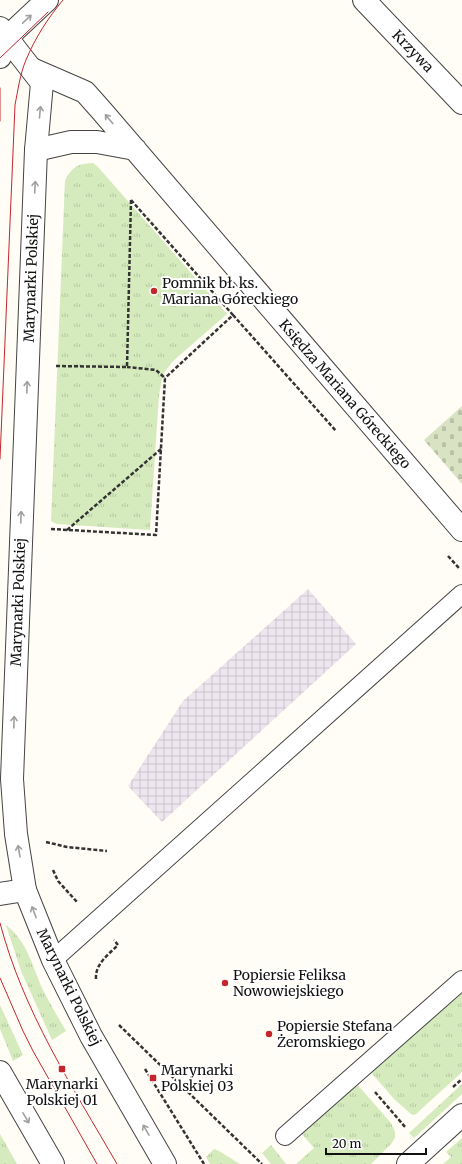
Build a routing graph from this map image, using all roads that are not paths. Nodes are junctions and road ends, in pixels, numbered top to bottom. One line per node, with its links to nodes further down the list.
1 (47, 0): 3 (street, one-way to 1)
2 (364, 0): 5 (street, Krzywa)
3 (2, 41): 4 (street, Marynarki Polskiej)
4 (32, 69): 6 (street, Księdza Mariana Góreckiego, one-way to 4); 7 (street, Marynarki Polskiej, one-way to 4)
5 (462, 103)
6 (135, 149): 7 (street); 8 (street, Księdza Mariana Góreckiego)
7 (36, 150): 10 (street, Marynarki Polskiej, one-way to 7)
8 (462, 530)
9 (462, 594): 12 (lane)
10 (25, 890): 11 (street); 12 (street, Marynarki Polskiej, one-way to 10)
11 (0, 894)
12 (53, 960): 18 (street, Marynarki Polskiej, one-way to 12)
13 (462, 980): 16 (lane)
14 (0, 1072): 17 (street, one-way to 17)
15 (462, 1115): 19 (street)
16 (285, 1136)
17 (53, 1164)
18 (165, 1164)
19 (408, 1164)

